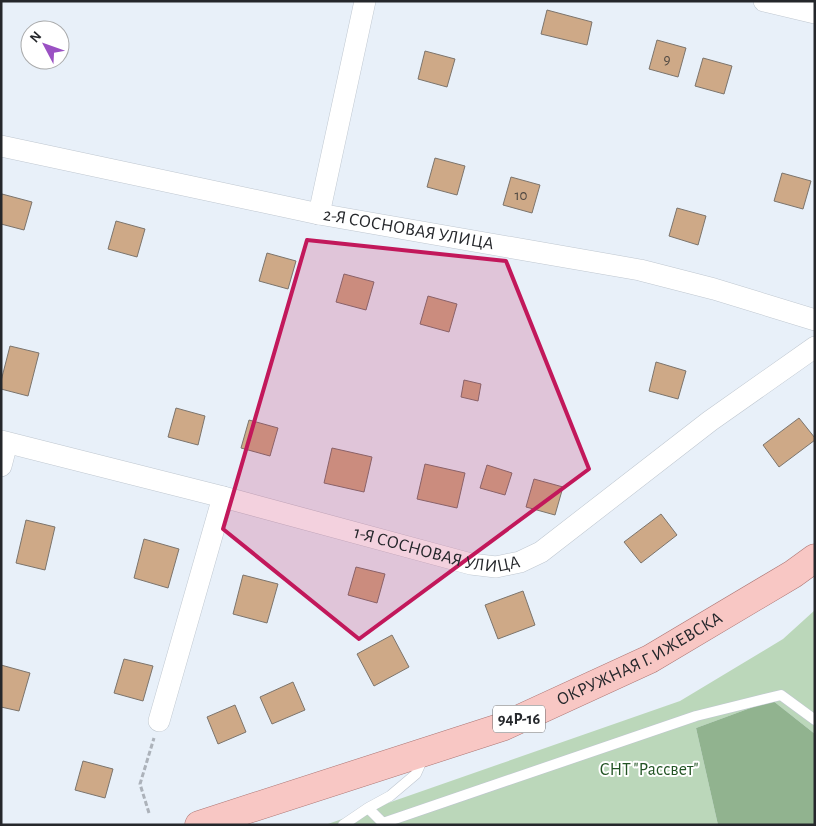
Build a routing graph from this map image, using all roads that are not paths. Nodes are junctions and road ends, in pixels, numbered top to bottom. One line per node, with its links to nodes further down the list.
1 (365, 1): 5 (street)
2 (764, 1): 3 (street)
3 (815, 13)
4 (1, 146): 5 (street, 2-Я СОСНОВАЯ УЛИЦА)
5 (318, 214): 6 (street, 2-Я СОСНОВАЯ УЛИЦА)
6 (815, 320)
7 (815, 347): 10 (street, 1-Я СОСНОВАЯ УЛИЦА)
8 (4, 442): 9 (street); 10 (street, 1-Я СОСНОВАЯ УЛИЦА)
9 (1, 466)
10 (223, 497): 13 (street)
11 (815, 558): 14 (main road, ОКРУЖНАЯ Г. ИЖЕВСКА / 94Р-16)
12 (814, 718): 15 (lane)
13 (159, 720)
14 (427, 751): 15 (lane); 16 (main road, ОКРУЖНАЯ Г. ИЖЕВСКА / 94Р-16)
15 (368, 808): 17 (lane)
16 (200, 825)
17 (343, 825)

